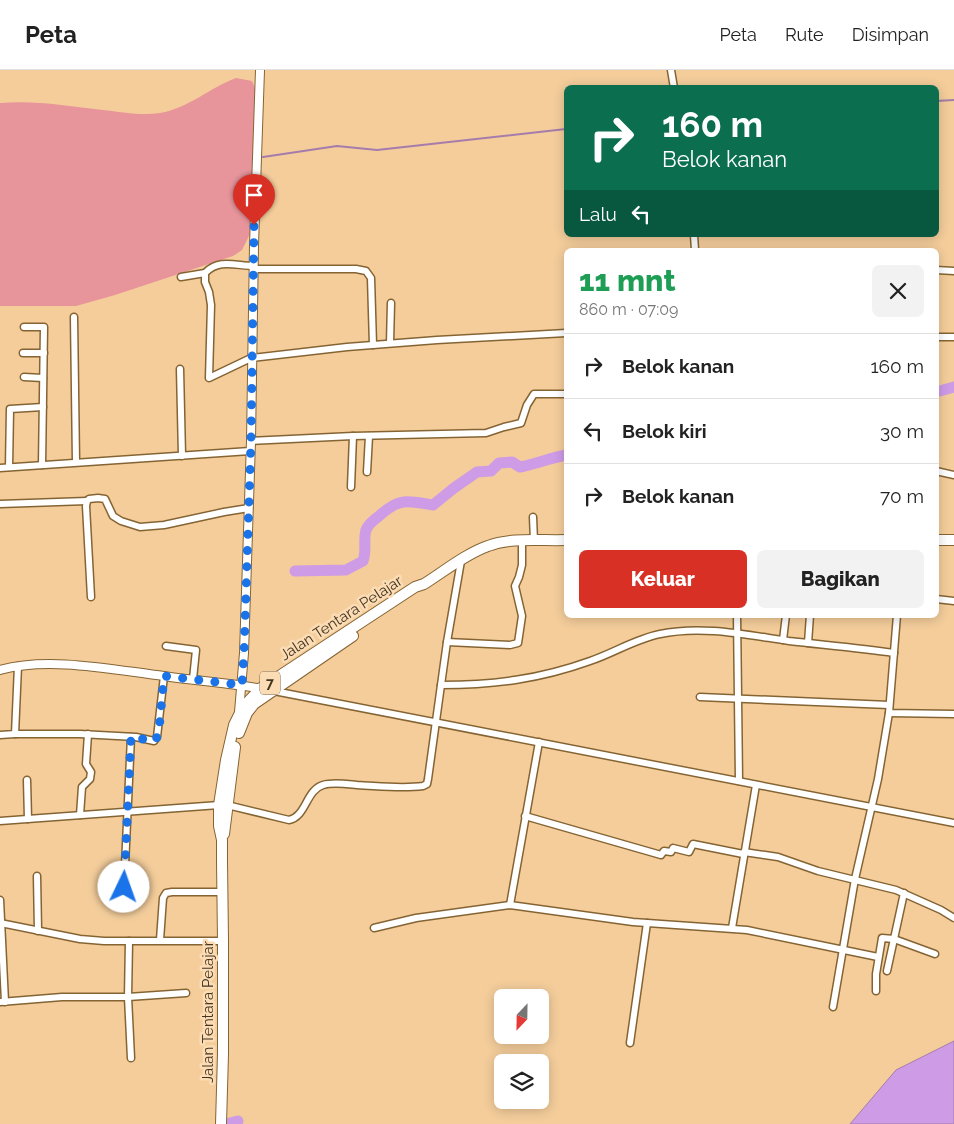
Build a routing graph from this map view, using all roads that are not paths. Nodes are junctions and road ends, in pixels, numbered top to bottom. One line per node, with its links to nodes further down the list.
1 (260, 70): 4 (street)
2 (671, 70): 3 (street)
3 (674, 85)
4 (254, 266): 7 (street); 16 (street); 19 (street)
5 (939, 270): 6 (street)
6 (954, 271)
7 (205, 273): 8 (street); 23 (street)
8 (181, 277)
9 (391, 303): 15 (street)
10 (74, 317): 32 (street)
11 (24, 327): 18 (street)
12 (564, 333): 15 (street)
13 (939, 337): 14 (street)
14 (954, 337)
15 (390, 343): 16 (street)
16 (373, 345): 19 (street)
17 (23, 353): 18 (street)
18 (44, 353): 22 (street)
19 (251, 358): 23 (street); 29 (street)
20 (180, 369): 31 (street)
21 (24, 377): 22 (street)
22 (43, 378): 26 (street)
23 (210, 378): 24 (street)
24 (202, 381)
25 (564, 394): 28 (street)
26 (43, 407): 33 (street); 34 (street)
27 (353, 436): 28 (street); 29 (street); 39 (street)
28 (369, 436): 36 (street)
29 (251, 441): 30 (street)
30 (250, 451): 31 (street); 42 (street)
31 (182, 456): 32 (street)
32 (76, 462): 33 (street)
33 (42, 465): 34 (street)
34 (9, 467): 35 (street)
35 (0, 468)
36 (367, 472)
37 (939, 472): 38 (street)
38 (954, 475)
39 (351, 487)
40 (87, 501): 41 (street); 42 (street); 51 (street)
41 (0, 504)
42 (248, 508): 68 (street)
43 (533, 517): 48 (street)
44 (564, 540): 48 (highway, Jalan Tentara Pelajar / 7)
45 (939, 540): 46 (highway)
46 (954, 540)
47 (522, 541): 48 (highway, Jalan Tentara Pelajar / 7); 49 (highway, Jalan Tentara Pelajar / 7); 60 (street)
48 (534, 541)
49 (461, 561): 50 (highway, Jalan Tentara Pelajar / 7); 60 (street)
50 (424, 584): 70 (highway, Jalan Tentara Pelajar / 7); 71 (highway, Jalan Tentara Pelajar / 7)
51 (91, 597)
52 (939, 599): 53 (street)
53 (954, 601)
54 (737, 618): 58 (street)
55 (786, 618): 59 (street)
56 (810, 618): 61 (street)
57 (897, 618): 63 (street)
58 (738, 634): 59 (street); 69 (street); 73 (street)
59 (783, 640): 61 (street)
60 (447, 642): 69 (street)
61 (808, 643): 63 (street)
62 (166, 646): 67 (street)
63 (894, 653): 74 (street)
64 (18, 666): 65 (street); 66 (street); 79 (street)
65 (0, 670)
66 (164, 676): 67 (street); 82 (street)
67 (193, 679): 68 (street)
68 (242, 685): 70 (street); 77 (street)
69 (441, 685): 78 (street)
70 (261, 688): 71 (street); 77 (highway, Jalan Tentara Pelajar / 7)
71 (273, 690): 77 (highway, Jalan Tentara Pelajar / 7); 78 (street)
72 (700, 697): 73 (street)
73 (739, 698): 74 (street); 85 (street)
74 (889, 705): 75 (street)
75 (888, 713): 76 (street); 88 (street)
76 (954, 714)
77 (241, 716): 87 (highway, Jalan Tentara Pelajar / 7)
78 (435, 721): 83 (street); 87 (street)
79 (15, 734): 80 (street); 81 (street)
80 (88, 734): 82 (street); 90 (street)
81 (0, 735)
82 (131, 737): 89 (street)
83 (539, 742): 85 (street); 91 (street)
84 (27, 780): 92 (street)
85 (739, 781): 86 (street)
86 (756, 785): 88 (street); 95 (street)
87 (223, 805): 89 (street); 99 (highway, Jalan Tentara Pelajar / 7)
88 (872, 806): 94 (street); 97 (street)
89 (128, 811): 90 (street); 98 (street)
90 (80, 815): 92 (street)
91 (525, 816): 95 (street); 102 (street)
92 (28, 819): 93 (street)
93 (0, 821)
94 (954, 823)
95 (744, 853): 97 (street); 107 (street)
96 (37, 876): 108 (street)
97 (855, 880): 100 (street); 113 (street)
98 (124, 887)
99 (222, 892): 110 (street); 112 (highway, Jalan Tentara Pelajar / 7)
100 (904, 893): 103 (street); 109 (street)
101 (0, 900): 104 (street)
102 (510, 905): 105 (street); 106 (street)
103 (954, 918)
104 (1, 923): 108 (street); 120 (street)
105 (647, 923): 107 (street); 122 (street)
106 (374, 928)
107 (732, 928): 113 (street)
108 (38, 931): 111 (street)
109 (894, 939): 114 (street); 115 (street); 116 (street)
110 (160, 940): 111 (street); 112 (street)
111 (129, 941): 119 (street)
112 (223, 941): 124 (highway, Jalan Tentara Pelajar / 7)
113 (842, 949): 115 (street); 121 (street)
114 (935, 954)
115 (878, 957): 117 (street)
116 (888, 971)
117 (876, 991)
118 (186, 993): 119 (street)
119 (128, 997): 120 (street); 123 (street)
120 (3, 1002)
121 (834, 1007)
122 (630, 1044)
123 (130, 1058)
124 (221, 1120)

